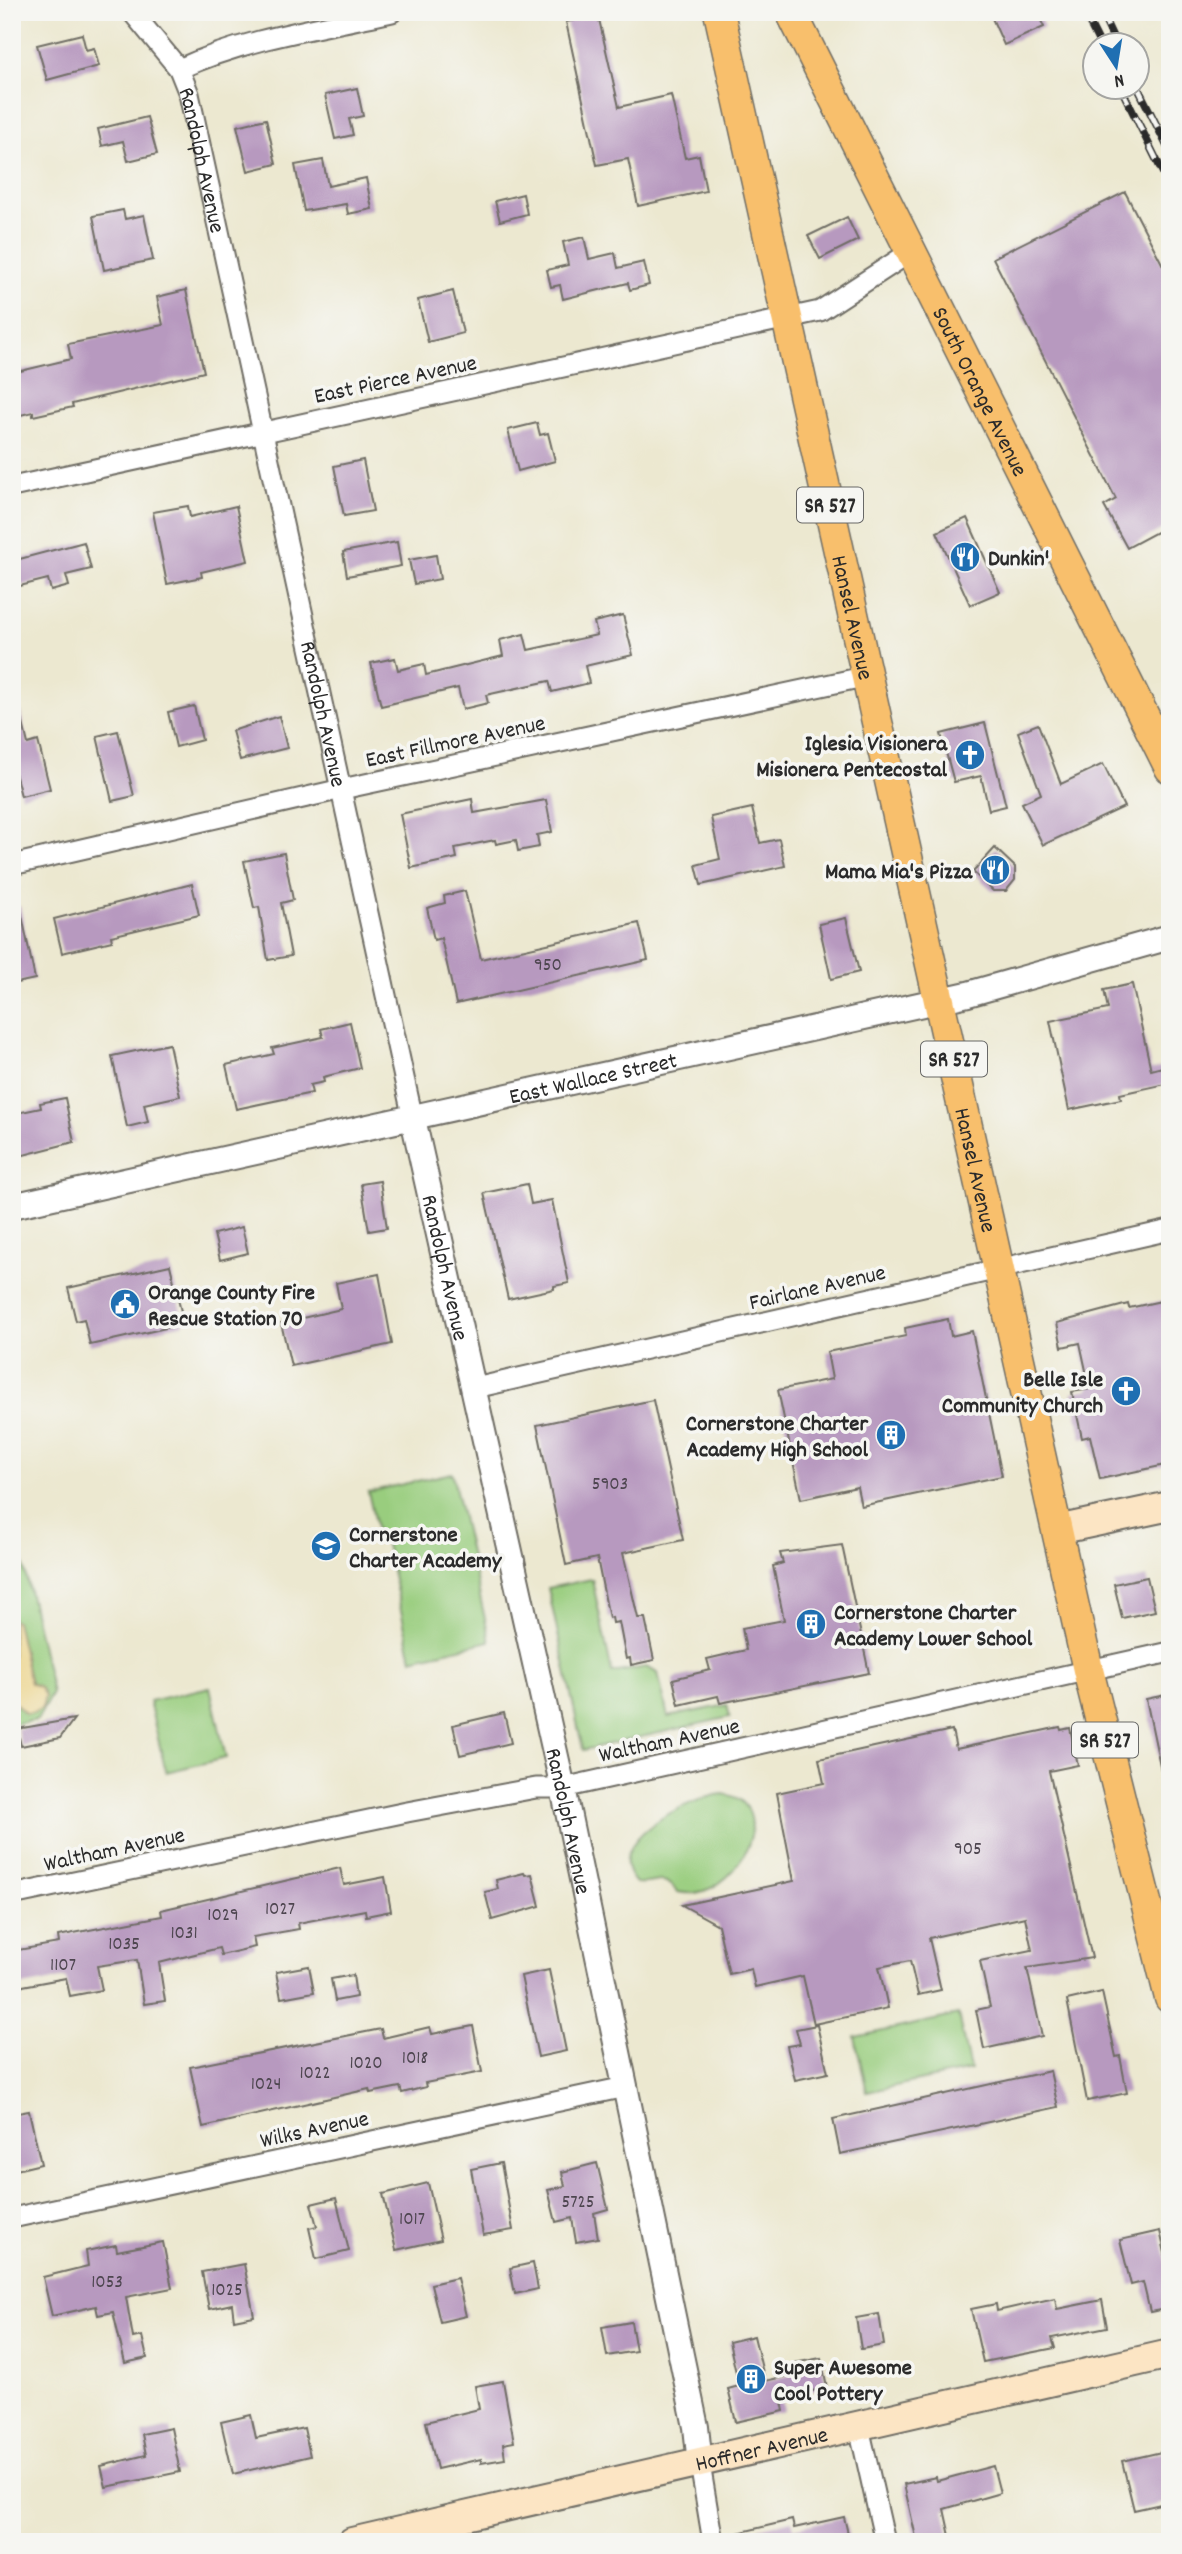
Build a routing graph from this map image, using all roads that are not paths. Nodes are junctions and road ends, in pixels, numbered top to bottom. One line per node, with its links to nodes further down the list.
1 (132, 12): 5 (street, Randolph Avenue)
2 (392, 12): 5 (street)
3 (719, 12): 7 (main road, Hansel Avenue / SR 527)
4 (791, 12): 6 (main road, South Orange Avenue)
5 (179, 69): 8 (street, Randolph Avenue)
6 (912, 251): 7 (street, East Pierce Avenue); 11 (main road, South Orange Avenue)
7 (789, 318): 8 (street, East Pierce Avenue); 10 (main road, Hansel Avenue / SR 527)
8 (264, 431): 9 (street, East Pierce Avenue); 12 (street, Randolph Avenue)
9 (12, 487)
10 (868, 676): 12 (street, East Fillmore Avenue); 15 (main road, Hansel Avenue / SR 527)
11 (1170, 768)
12 (342, 789): 13 (street, East Fillmore Avenue); 16 (street, Randolph Avenue)
13 (12, 865)
14 (1170, 937): 15 (street, East Wallace Street)
15 (941, 1000): 16 (street, East Wallace Street); 19 (main road, Hansel Avenue / SR 527)
16 (413, 1119): 17 (street, East Wallace Street); 20 (street, Randolph Avenue)
17 (12, 1206)
18 (1170, 1230): 19 (street, Fairlane Avenue)
19 (1001, 1271): 20 (street, Fairlane Avenue); 22 (main road, Hansel Avenue / SR 527)
20 (475, 1388): 25 (street, Randolph Avenue)
21 (1170, 1506): 22 (main road)
22 (1057, 1530): 24 (main road, Hansel Avenue / SR 527)
23 (1170, 1653): 24 (street, Waltham Avenue)
24 (1088, 1670): 25 (street, Waltham Avenue); 27 (main road, Hansel Avenue / SR 527)
25 (564, 1788): 26 (street, Waltham Avenue); 28 (street, Randolph Avenue)
26 (12, 1895)
27 (1170, 1998)
28 (625, 2087): 29 (street, Wilks Avenue); 32 (street, Randolph Avenue)
29 (12, 2218)
30 (1170, 2354): 31 (main road, Hoffner Avenue)
31 (859, 2427): 32 (main road, Hoffner Avenue); 36 (street)
32 (700, 2464): 33 (main road, Hoffner Avenue); 35 (street, Randolph Avenue)
33 (427, 2533): 34 (main road, Hoffner Avenue)
34 (352, 2542)
35 (713, 2542)
36 (885, 2542)

